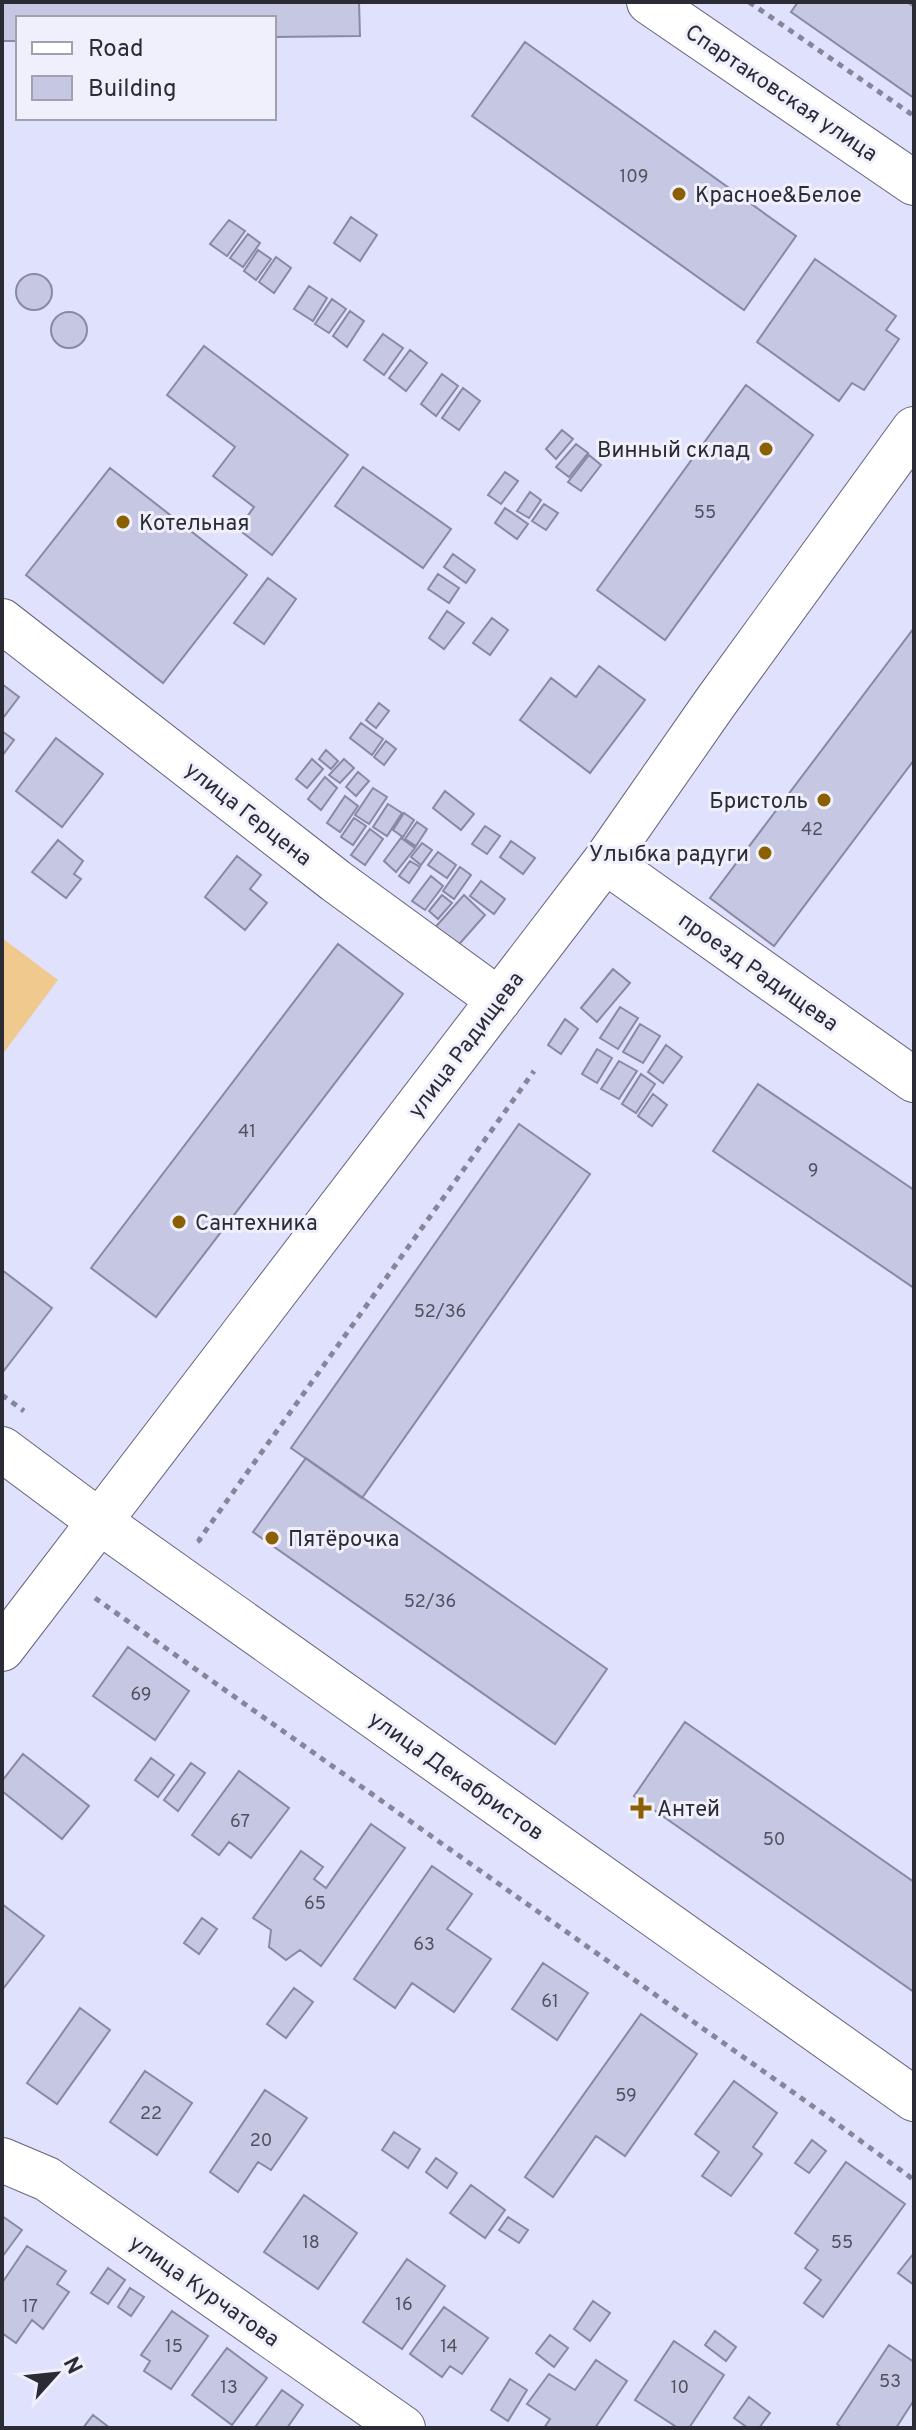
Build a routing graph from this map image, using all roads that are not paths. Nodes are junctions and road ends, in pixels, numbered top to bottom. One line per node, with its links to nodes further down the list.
1 (649, 2): 2 (street, Спартаковская улица)
2 (914, 183)
3 (914, 429): 5 (street, улица Радищева)
4 (2, 621): 6 (street, улица Герцена)
5 (605, 861): 6 (street, улица Радищева); 7 (street, проезд Радищева)
6 (499, 1000): 9 (street, улица Радищева)
7 (914, 1080)
8 (2, 1449): 9 (street, улица Декабристов)
9 (100, 1522): 10 (street, улица Радищева); 11 (street, улица Декабристов)
10 (2, 1649)
11 (914, 2099)
12 (2, 2160): 13 (street, улица Курчатова)
13 (403, 2428)

